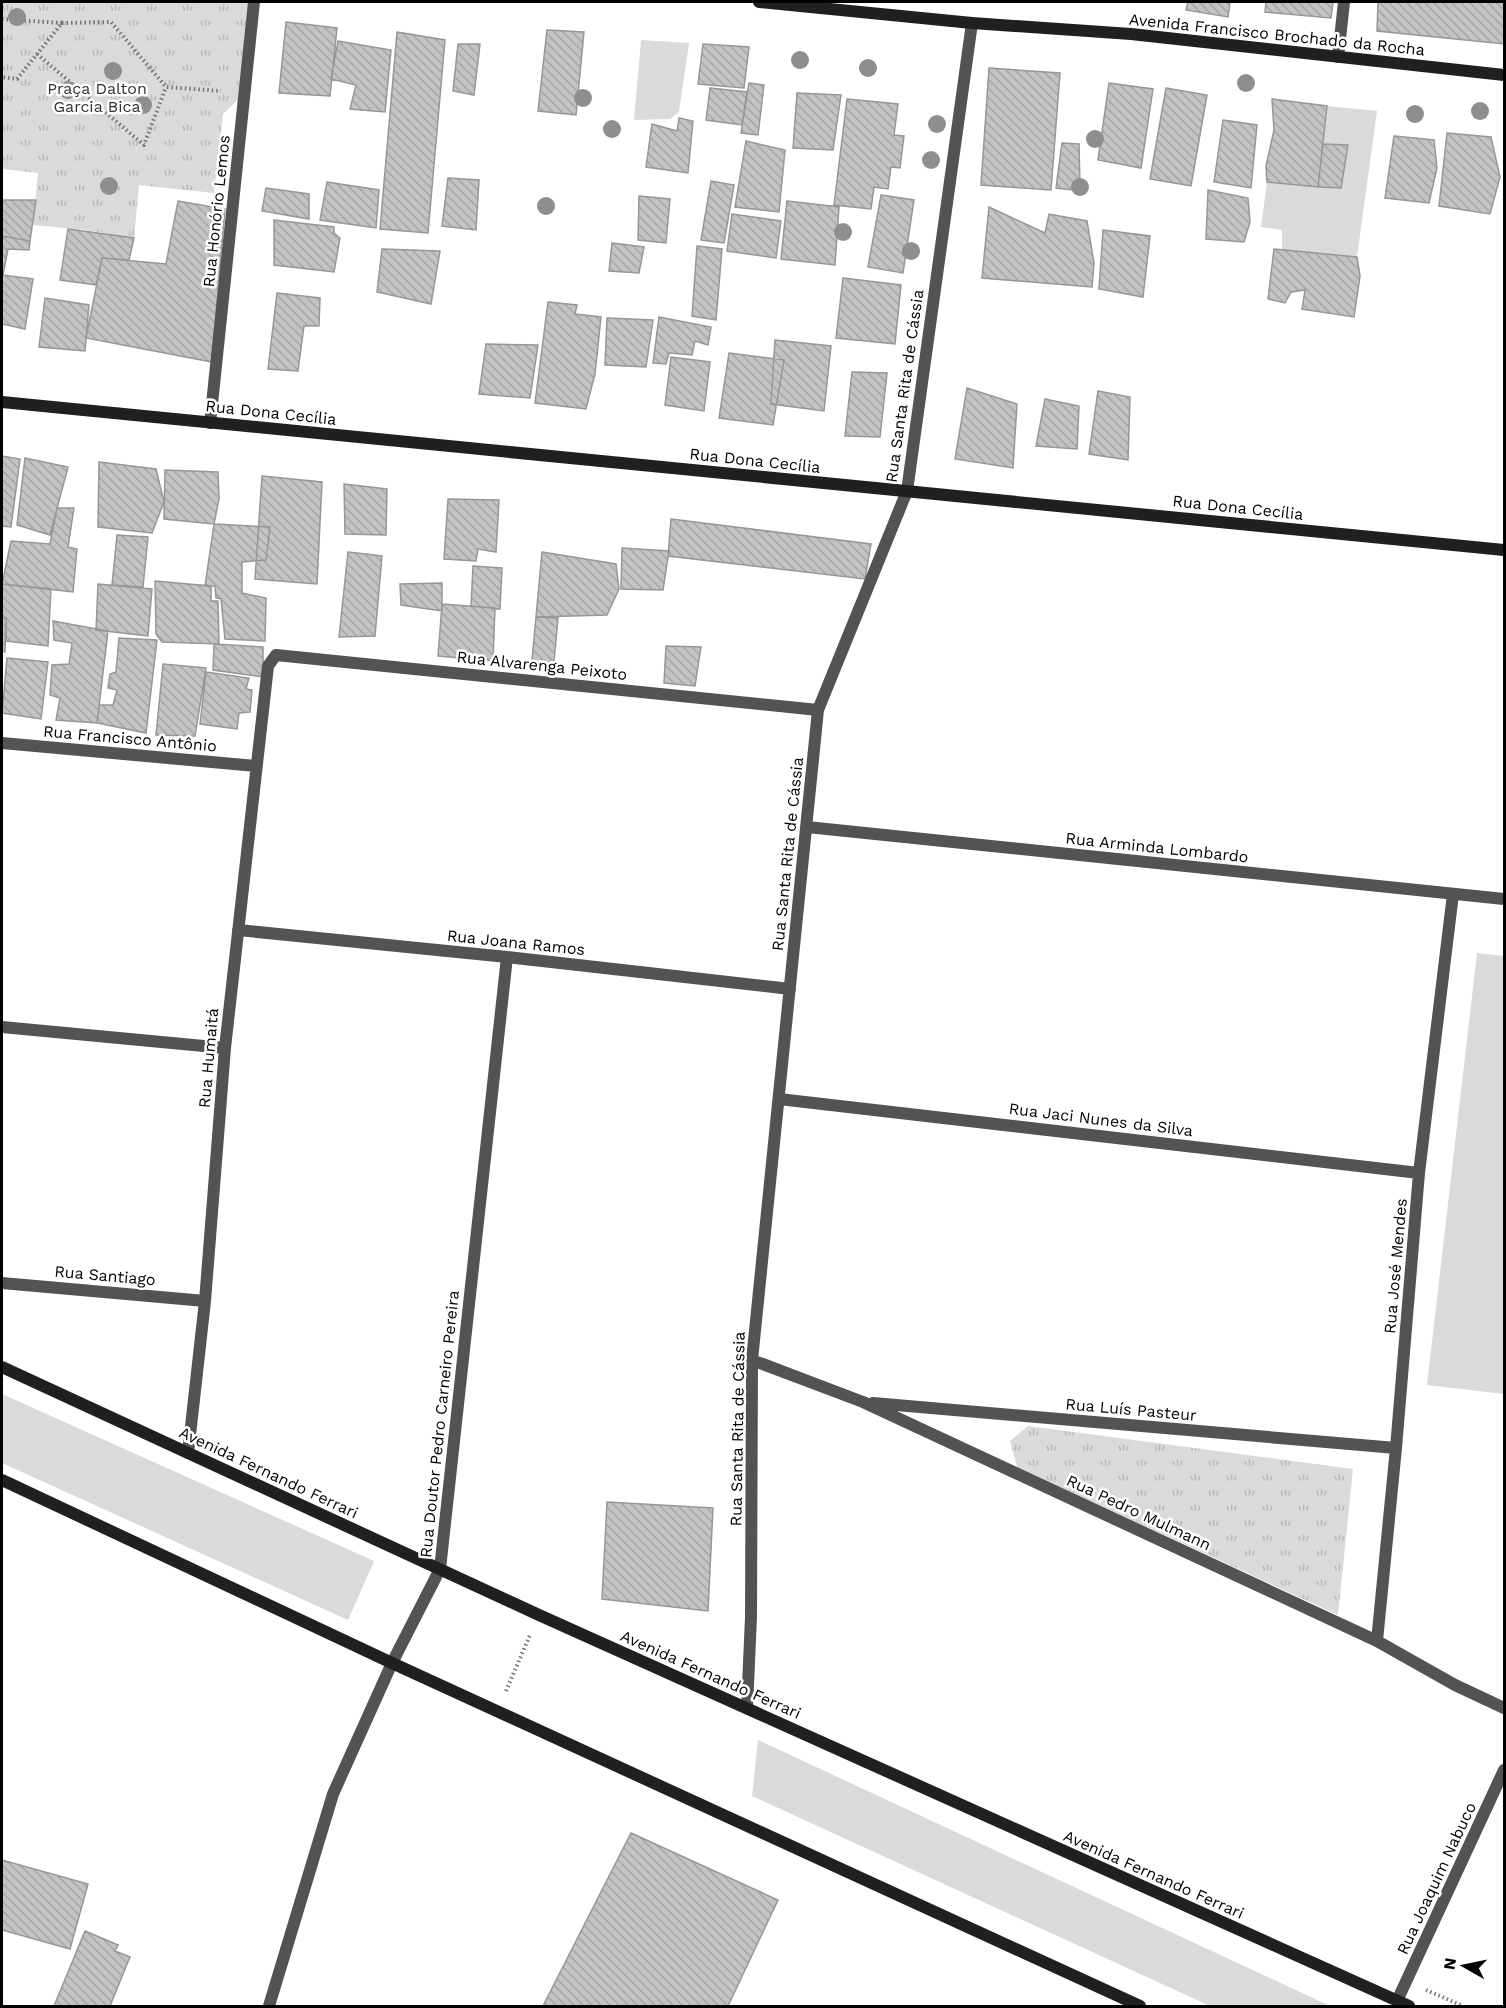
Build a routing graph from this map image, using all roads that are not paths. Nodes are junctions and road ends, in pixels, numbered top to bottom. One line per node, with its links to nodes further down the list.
1 (254, 2): 8 (street, Rua Honório Lemos)
2 (759, 2): 4 (main road, Avenida Francisco Brochado da Rocha)
3 (1344, 2): 5 (street)
4 (972, 23): 5 (main road, Avenida Francisco Brochado da Rocha); 9 (street, Rua Santa Rita de Cássia)
5 (1338, 57): 6 (main road, Avenida Francisco Brochado da Rocha)
6 (1504, 75)
7 (2, 402): 8 (main road, Rua Dona Cecília)
8 (210, 423): 9 (main road, Rua Dona Cecília)
9 (907, 491): 10 (main road, Rua Dona Cecília); 12 (street, Rua Santa Rita de Cássia)
10 (1504, 550)
11 (268, 666): 12 (street, Rua Alvarenga Peixoto); 14 (street, Rua Humaitá)
12 (818, 710): 15 (street, Rua Santa Rita de Cássia)
13 (2, 743): 14 (street, Rua Francisco Antônio)
14 (256, 766): 18 (street, Rua Humaitá)
15 (807, 827): 16 (street, Rua Arminda Lombardo); 20 (street, Rua Santa Rita de Cássia)
16 (1453, 894): 17 (street, Rua Arminda Lombardo); 24 (street, Rua José Mendes)
17 (1504, 899)
18 (238, 930): 19 (street, Rua Joana Ramos); 22 (street, Rua Humaitá)
19 (507, 957): 20 (street, Rua Joana Ramos); 33 (street, Rua Doutor Pedro Carneiro Pereira)
20 (790, 989): 23 (street, Rua Santa Rita de Cássia)
21 (2, 1027): 22 (street)
22 (225, 1048): 26 (street, Rua Humaitá)
23 (779, 1099): 24 (street, Rua Jaci Nunes da Silva); 27 (street, Rua Santa Rita de Cássia)
24 (1419, 1173): 30 (street, Rua José Mendes)
25 (2, 1283): 26 (street, Rua Santiago)
26 (205, 1301): 31 (street, Rua Humaitá)
27 (752, 1360): 29 (street, Rua Pedro Mulmann); 36 (street, Rua Santa Rita de Cássia)
28 (2, 1367): 31 (main road, Avenida Fernando Ferrari)
29 (863, 1402): 30 (street, Rua Luís Pasteur); 34 (street, Rua Pedro Mulmann)
30 (1396, 1448): 34 (street, Rua José Mendes)
31 (188, 1453): 33 (main road, Avenida Fernando Ferrari)
32 (2, 1480): 35 (main road)
33 (440, 1569): 35 (street, Rua Doutor Pedro Carneiro Pereira); 36 (main road, Avenida Fernando Ferrari)
34 (1377, 1641): 37 (street, Rua Pedro Mulmann)
35 (392, 1663): 40 (street, Rua Doutor Pedro Carneiro Pereira); 41 (main road)
36 (747, 1708): 39 (main road, Avenida Fernando Ferrari)
37 (1504, 1708)
38 (1504, 1770): 39 (street, Rua Joaquim Nabuco)
39 (1403, 2004)
40 (269, 2007)
41 (1140, 2007)

